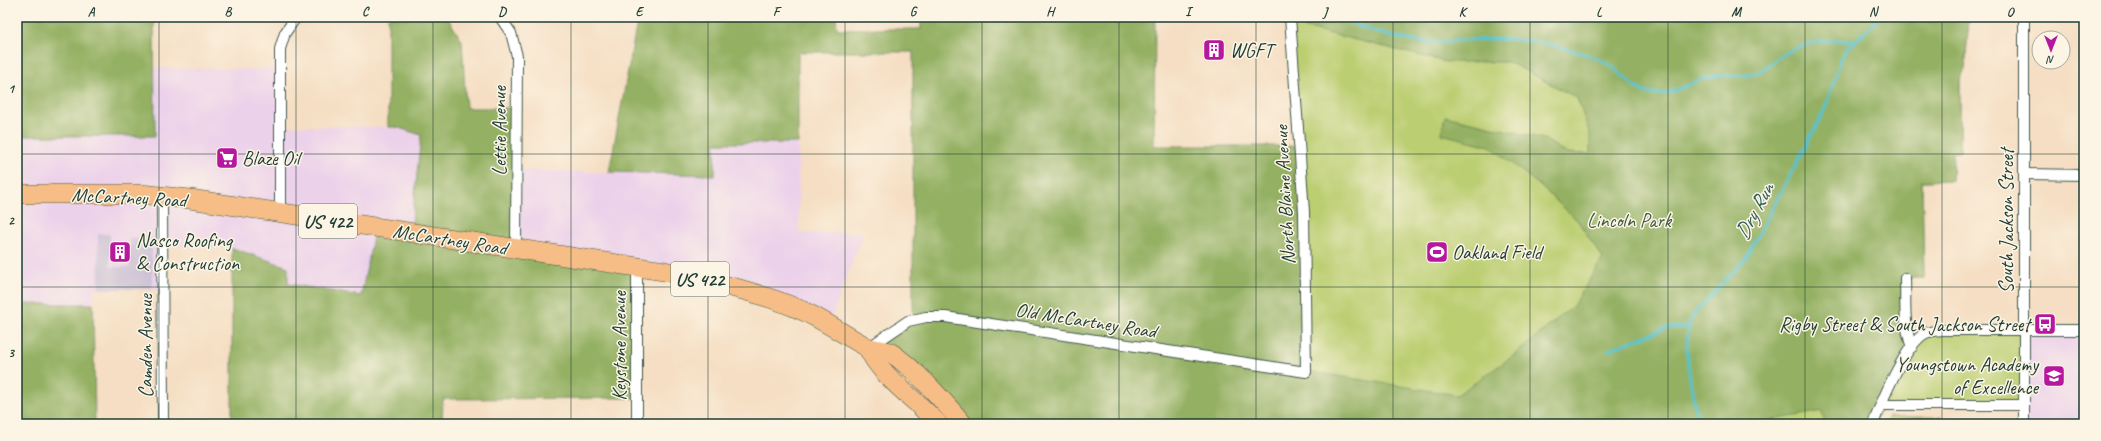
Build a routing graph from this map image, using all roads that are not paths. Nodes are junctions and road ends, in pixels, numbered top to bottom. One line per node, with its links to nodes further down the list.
1 (296, 17): 9 (street)
2 (500, 17): 10 (street, Lettie Avenue)
3 (1290, 17): 17 (street, North Blaine Avenue)
4 (2024, 17): 5 (street, South Jackson Street)
5 (2024, 174): 6 (street); 13 (street, South Jackson Street)
6 (2084, 175)
7 (17, 194): 8 (highway, McCartney Road / US 422)
8 (162, 197): 9 (highway, McCartney Road / US 422); 20 (street, Camden Avenue)
9 (280, 214): 10 (highway, McCartney Road / US 422)
10 (516, 250): 11 (highway, McCartney Road / US 422)
11 (637, 269): 16 (highway, McCartney Road / US 422); 21 (street, Keystone Avenue)
12 (1906, 278): 15 (street)
13 (2024, 330): 14 (street); 15 (street); 19 (street, South Jackson Street)
14 (2084, 330)
15 (1912, 347): 18 (street)
16 (868, 348): 17 (street, Old McCartney Road); 22 (highway, McCartney Road / US 422); 23 (highway, McCartney Road / US 422)
17 (1306, 372)
18 (1881, 405): 19 (street); 24 (street)
19 (2024, 405): 25 (street, South Jackson Street)
20 (163, 424)
21 (636, 424)
22 (938, 424)
23 (963, 424)
24 (1873, 424)
25 (2024, 424)

